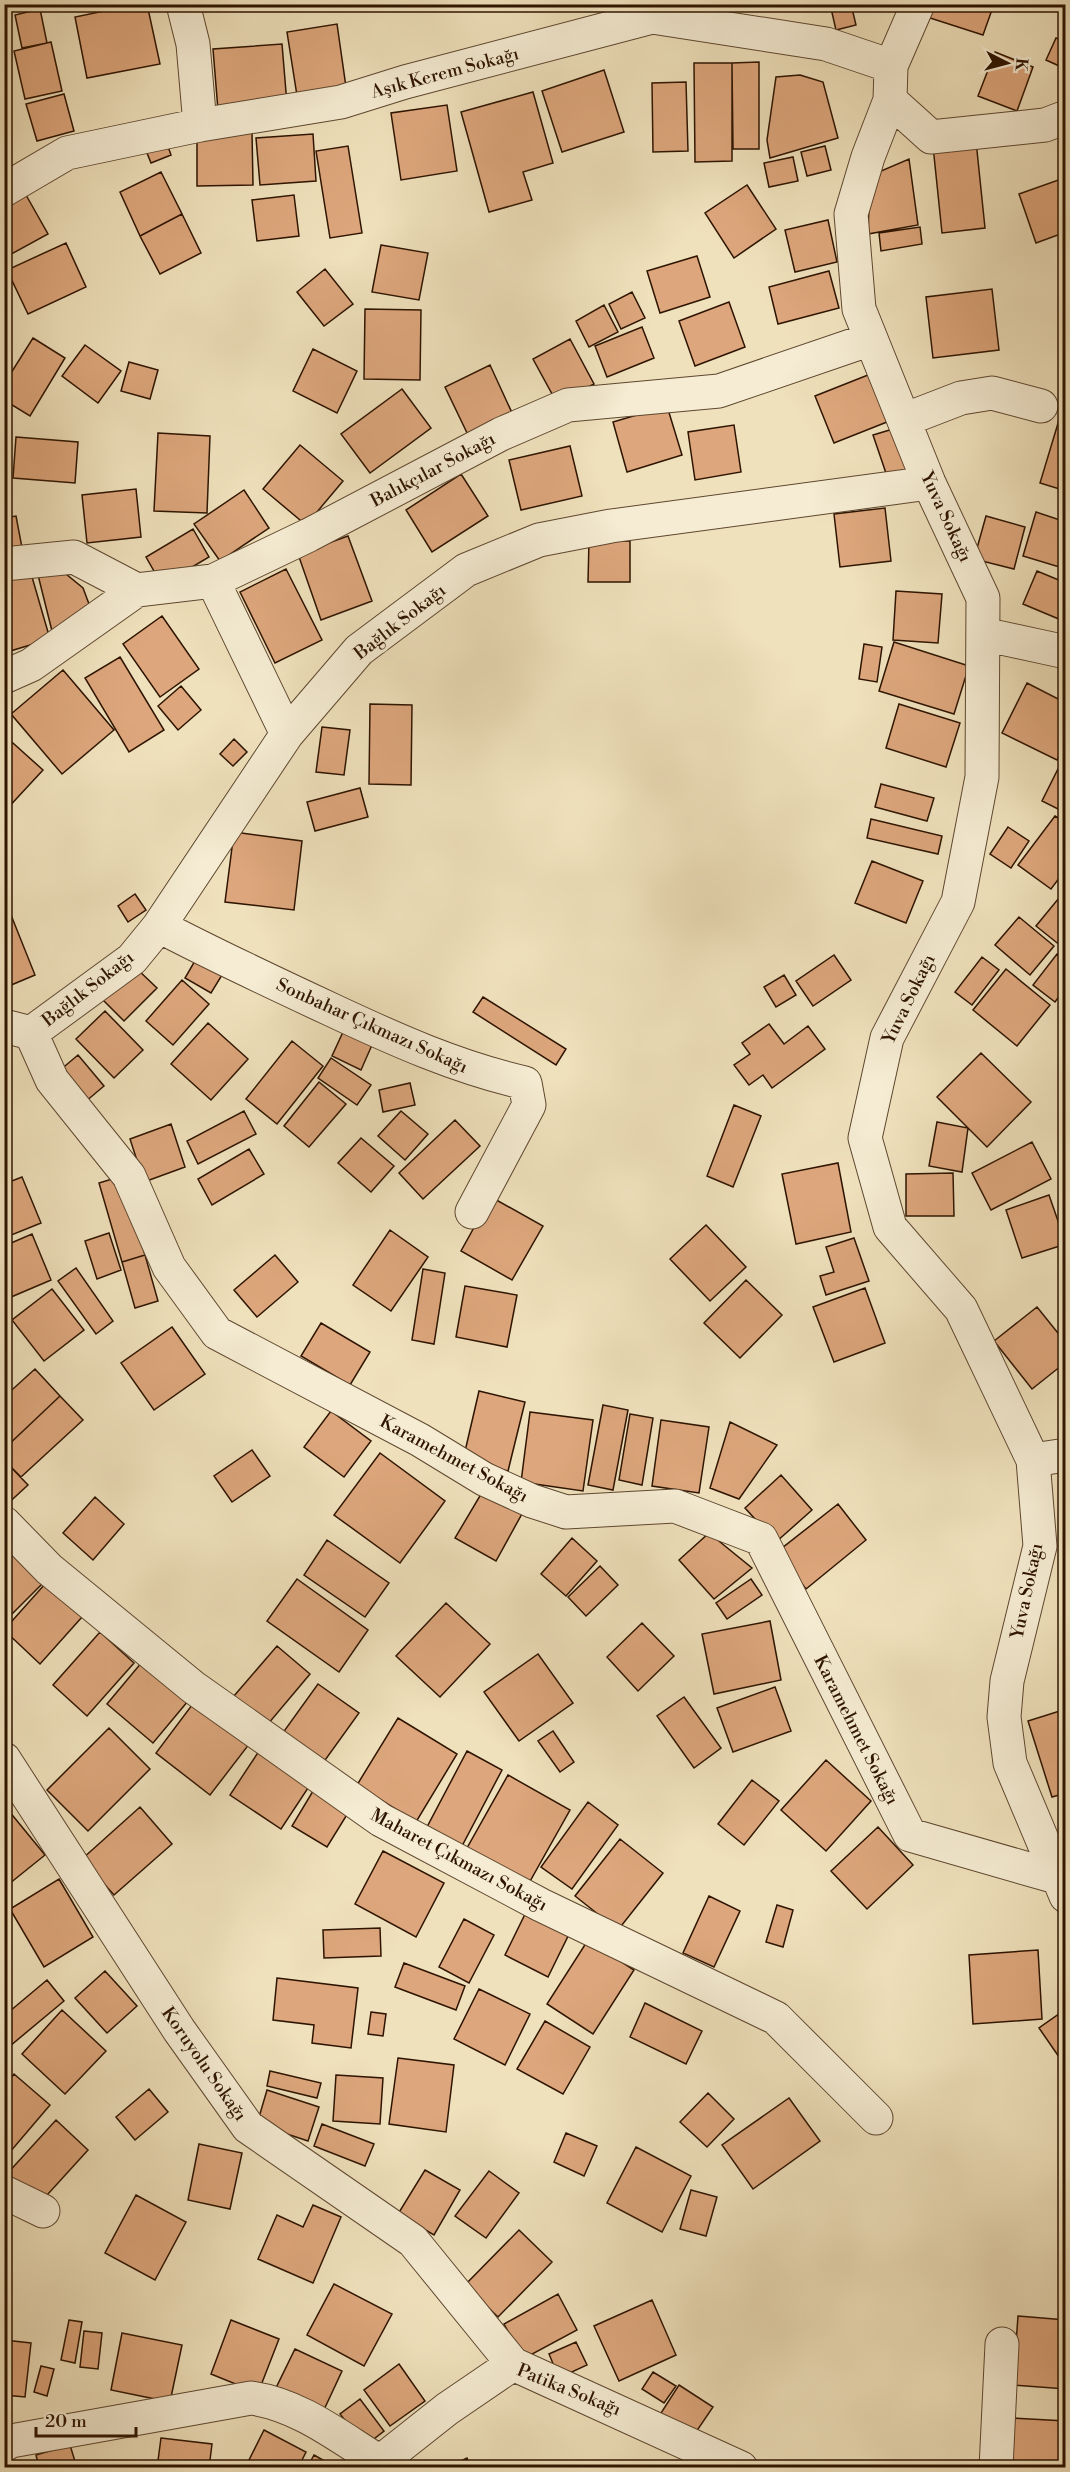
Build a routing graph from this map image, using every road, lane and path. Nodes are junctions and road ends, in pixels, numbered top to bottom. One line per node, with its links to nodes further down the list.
1 (183, 4): 6 (street)
2 (918, 4): 3 (street)
3 (891, 66): 4 (street); 6 (street, Aşık Kerem Sokağı)
4 (890, 100): 5 (street); 8 (street, Yuva Sokağı)
5 (1065, 117)
6 (200, 125): 7 (street, Aşık Kerem Sokağı)
7 (4, 190)
8 (871, 339): 10 (street, Yuva Sokağı); 13 (street, Balıkçılar Sokağı)
9 (1041, 406): 10 (street)
10 (904, 420): 11 (street, Yuva Sokağı)
11 (929, 483): 15 (street, Yuva Sokağı); 18 (street, Bağlık Sokağı)
12 (4, 564): 14 (street)
13 (213, 581): 14 (street, Balıkçılar Sokağı); 18 (street)
14 (137, 590): 17 (street)
15 (983, 634): 16 (street); 23 (street, Yuva Sokağı)
16 (1065, 652)
17 (4, 677)
18 (287, 734): 19 (street, Bağlık Sokağı)
19 (159, 926): 20 (street, Bağlık Sokağı); 21 (street, Sonbahar Çıkmazı Sokağı)
20 (18, 1029): 26 (street, Karamehmet Sokağı)
21 (472, 1212)
22 (1065, 1455): 23 (street)
23 (1033, 1460): 26 (street, Yuva Sokağı)
24 (4, 1523): 27 (street, Maharet Çıkmazı Sokağı)
25 (4, 1759): 31 (street, Koruyolu Sokağı)
26 (1061, 1887)
27 (876, 2118)
28 (4, 2192): 29 (street)
29 (43, 2211)
30 (1002, 2344): 35 (street)
31 (513, 2364): 33 (street, Patika Sokağı); 34 (street, Patika Sokağı)
32 (12, 2451): 33 (street)
33 (382, 2465)
34 (741, 2468)
35 (996, 2468)

